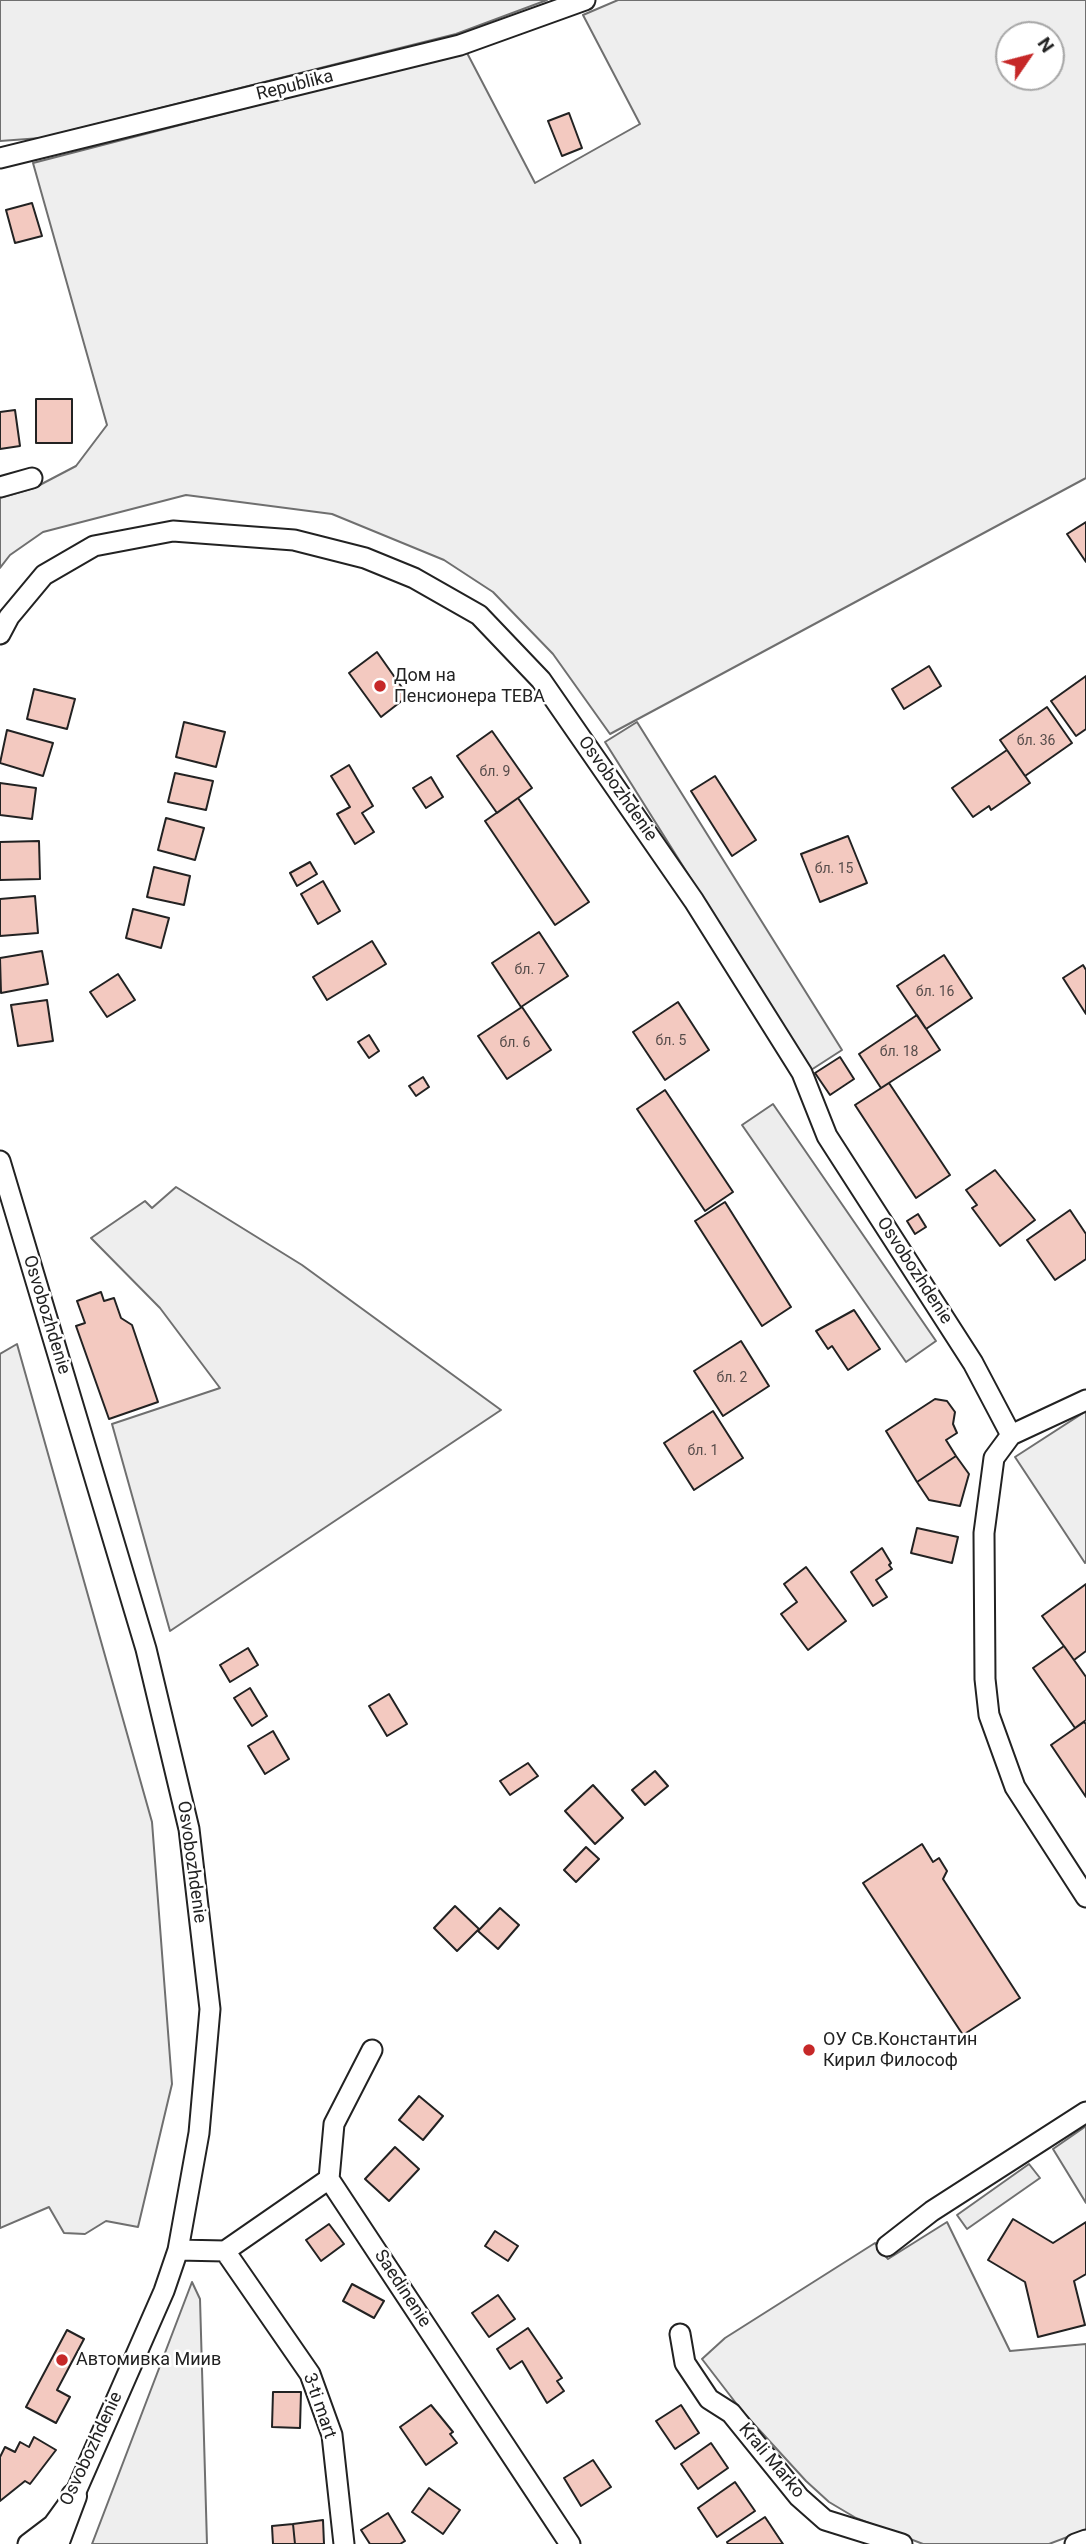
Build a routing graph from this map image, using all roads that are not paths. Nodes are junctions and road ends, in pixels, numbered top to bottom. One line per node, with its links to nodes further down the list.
1 (585, 0): 2 (street, Republika)
2 (0, 158)
3 (32, 478): 4 (street)
4 (0, 487)
5 (0, 634): 8 (street, Osvobozhdenie)
6 (0, 1161): 14 (street, Osvobozhdenie)
7 (1079, 1404): 8 (street)
8 (1011, 1435): 9 (street)
9 (1086, 1897)
10 (372, 2050): 12 (street)
11 (1086, 2112): 13 (street)
12 (329, 2179): 15 (street); 22 (street, Saedinenie)
13 (887, 2246)
14 (178, 2250): 15 (street); 17 (street, Osvobozhdenie)
15 (225, 2251): 21 (street, 3-ti mart)
16 (680, 2334): 23 (street, Krali Marko)
17 (74, 2497): 19 (street, Osvobozhdenie); 20 (street)
18 (1086, 2540): 24 (street)
19 (28, 2544)
20 (56, 2544)
21 (344, 2544)
22 (570, 2544)
23 (902, 2544)
24 (1075, 2544)

